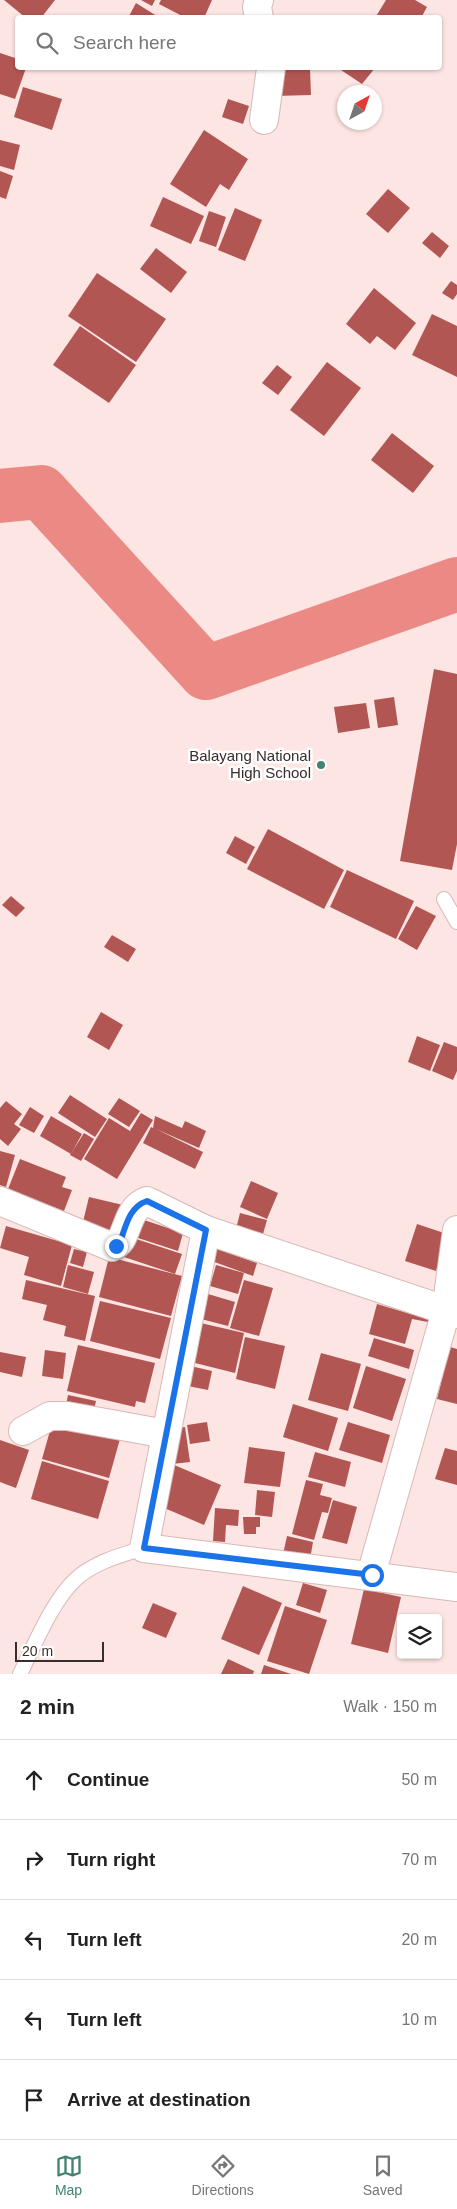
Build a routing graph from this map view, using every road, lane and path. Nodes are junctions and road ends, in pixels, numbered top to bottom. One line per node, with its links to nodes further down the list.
1 (259, 0): 2 (street)
2 (258, 15)
3 (271, 70): 4 (street)
4 (264, 120)
5 (444, 899): 6 (lane)
6 (457, 922)
7 (0, 1201): 8 (street)
8 (206, 1230): 10 (street); 12 (street)
9 (457, 1230): 10 (street)
10 (451, 1313): 14 (street)
11 (23, 1431): 12 (street)
12 (166, 1434): 13 (street)
13 (144, 1548): 14 (street); 16 (lane)
14 (372, 1575): 15 (street)
15 (457, 1587)
16 (20, 1674)

